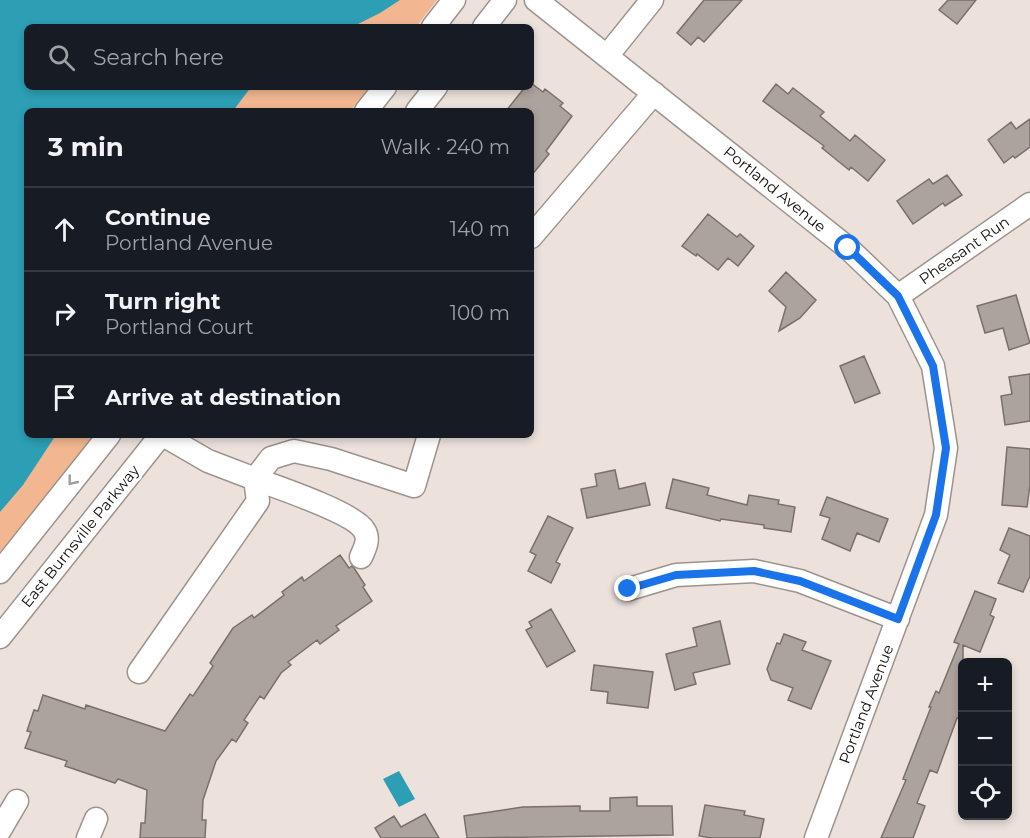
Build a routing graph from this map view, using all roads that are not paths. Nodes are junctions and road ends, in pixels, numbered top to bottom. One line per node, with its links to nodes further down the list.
1 (454, 0): 5 (street)
2 (505, 0): 6 (street)
3 (536, 0): 7 (street, Portland Avenue)
4 (652, 0): 7 (street)
5 (435, 24)
6 (486, 24)
7 (607, 56): 10 (street, Portland Avenue)
8 (383, 90): 11 (street)
9 (434, 90): 12 (street)
10 (654, 93): 14 (street); 15 (street, Portland Avenue)
11 (368, 108)
12 (419, 108)
13 (1030, 204): 15 (street, Pheasant Run)
14 (534, 233)
15 (898, 296): 24 (street, Portland Avenue)
16 (107, 438): 22 (street, one-way to 22)
17 (160, 438): 25 (street, East Burnsville Parkway)
18 (167, 438): 20 (street)
19 (428, 438): 20 (street)
20 (255, 478): 21 (street); 26 (street)
21 (362, 557)
22 (0, 572)
23 (628, 589): 24 (street)
24 (898, 619): 29 (street, Portland Avenue)
25 (0, 637)
26 (139, 672)
27 (17, 801): 28 (street)
28 (0, 830)
29 (816, 838)

